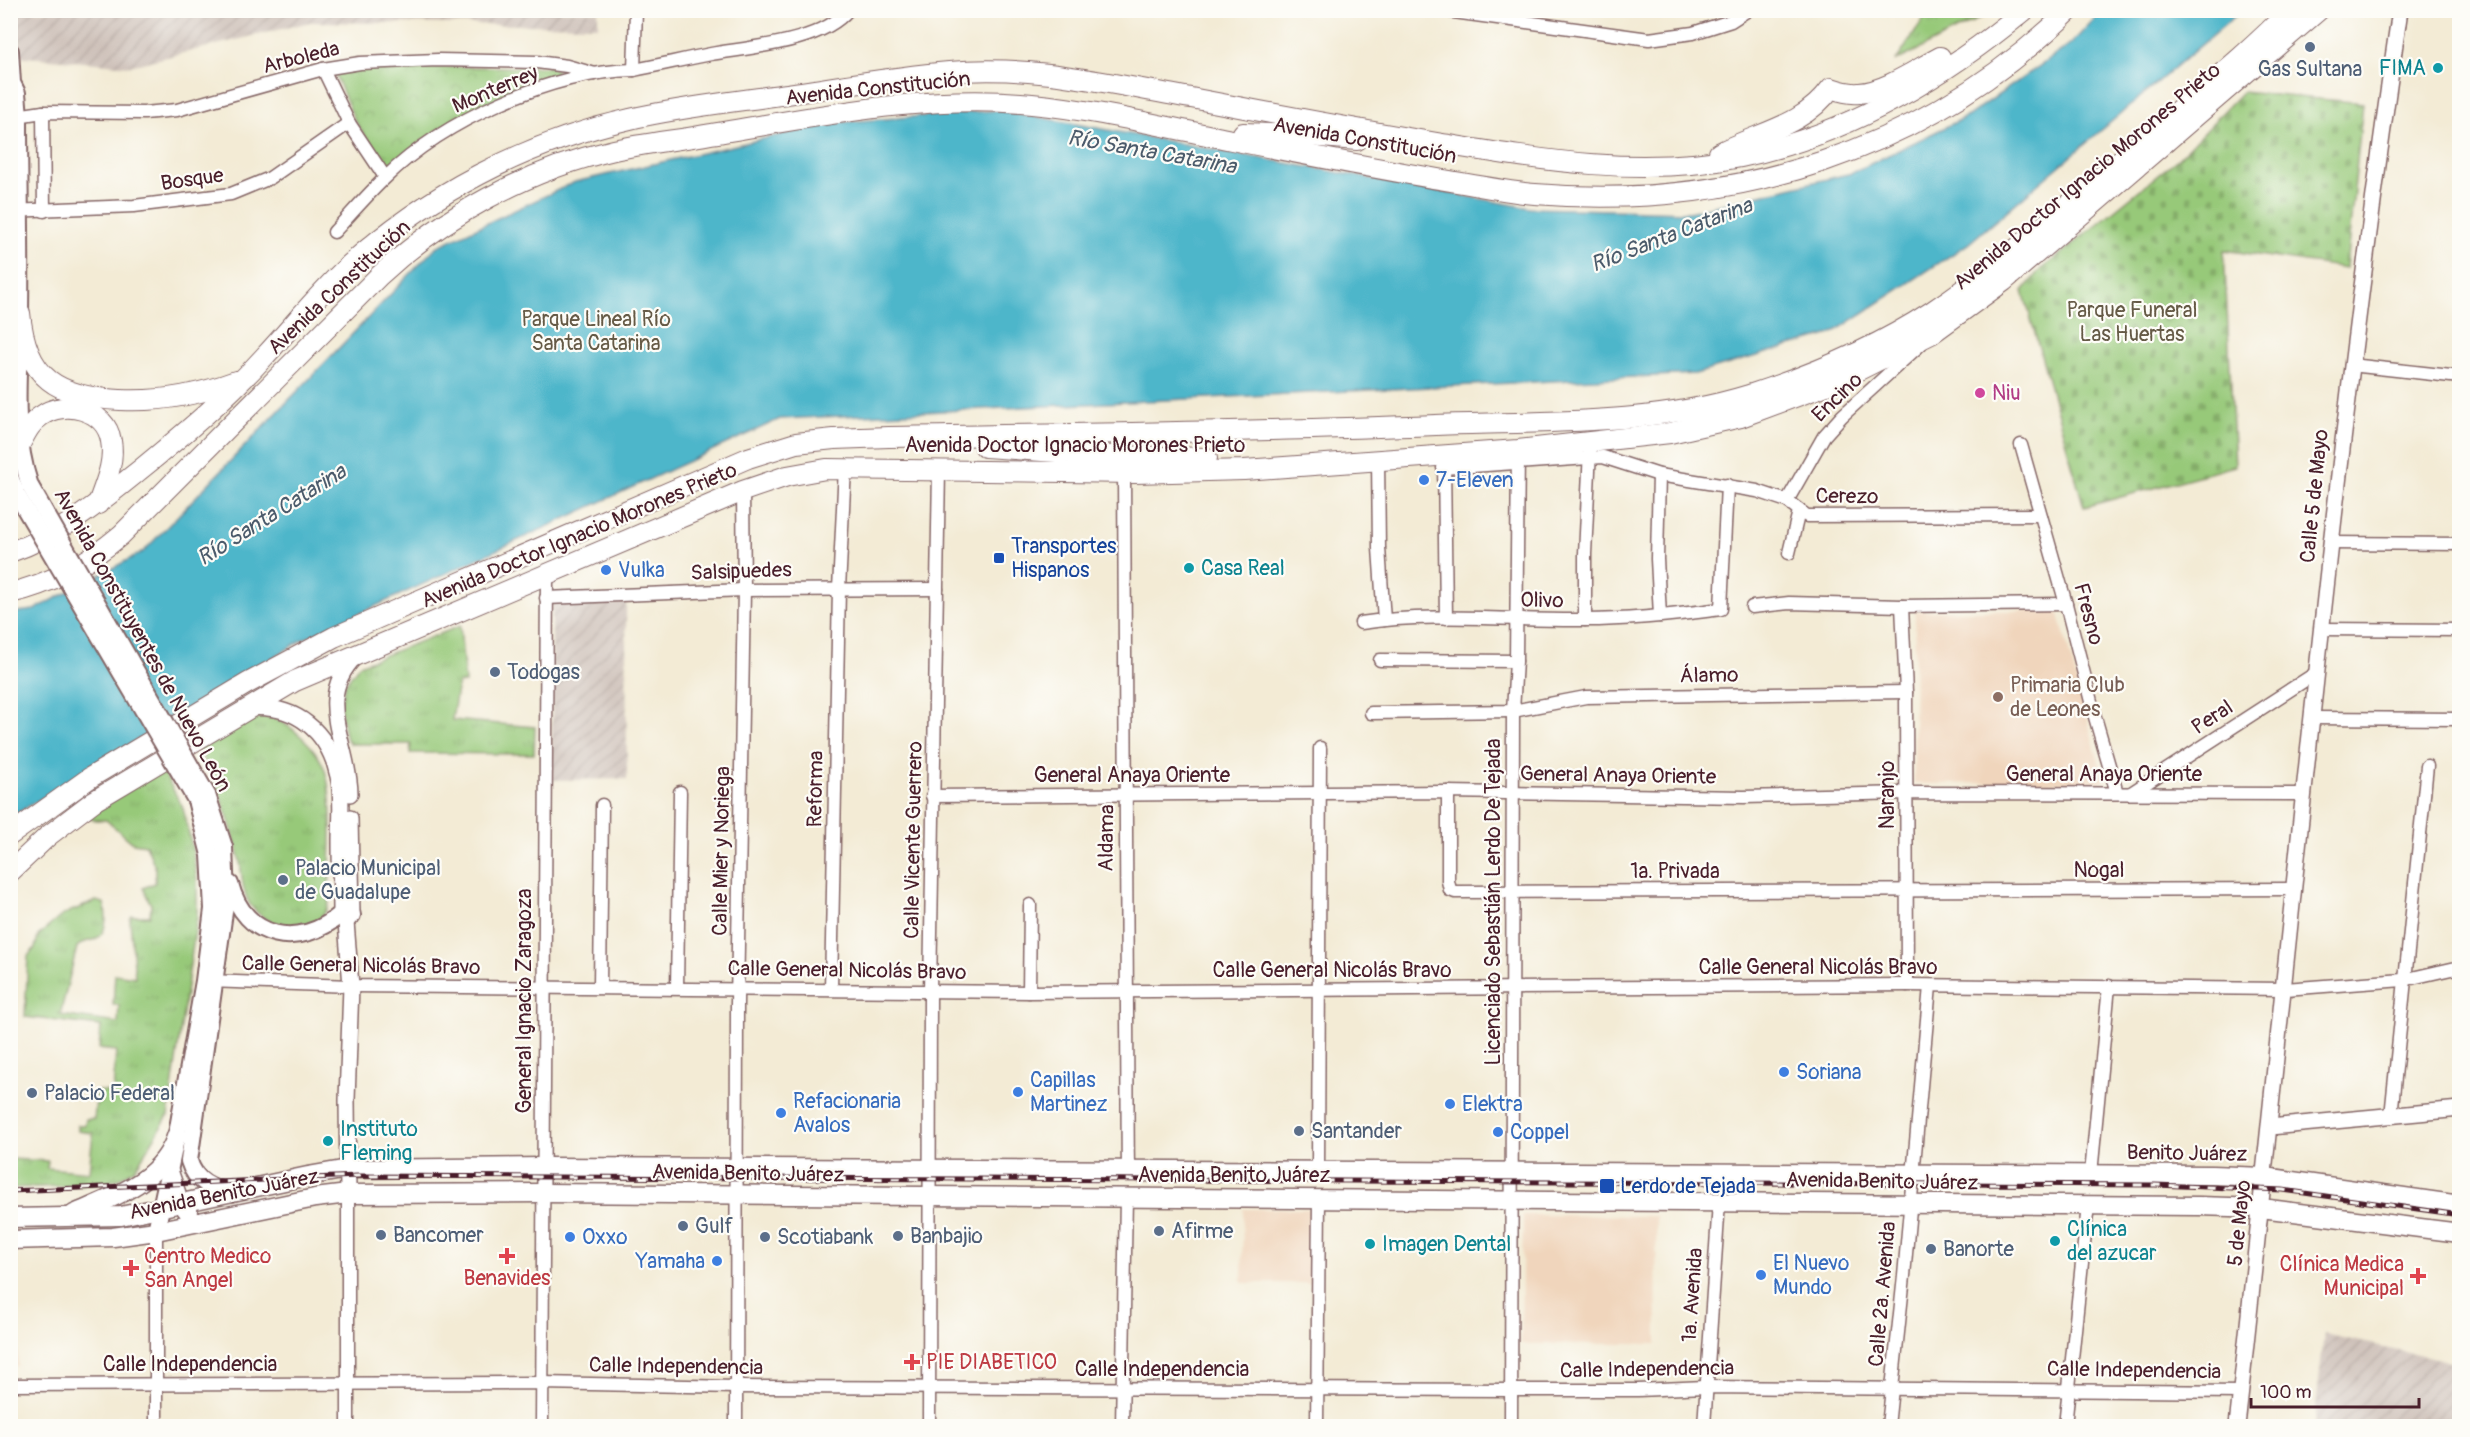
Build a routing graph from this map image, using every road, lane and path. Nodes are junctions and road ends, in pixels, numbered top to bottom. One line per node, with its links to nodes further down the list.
1 (636, 10): 13 (street)
2 (848, 10): 13 (street, Monterrey)
3 (1439, 10): 4 (street)
4 (1748, 10)
5 (2025, 10): 10 (highway, Avenida Constitución)
6 (2070, 10): 19 (highway, Avenida Constitución)
7 (2290, 10): 31 (highway, Avenida Doctor Ignacio Morones Prieto)
8 (2319, 10): 27 (highway, Avenida Doctor Ignacio Morones Prieto)
9 (2400, 10): 28 (street, Calle 5 de Mayo)
10 (1990, 38): 21 (highway, Avenida Constitución); 21 (highway)
11 (10, 51): 15 (main road, Avenida Constituyentes de Nuevo León)
12 (322, 69): 14 (street, Arboleda); 16 (street, Arboleda); 18 (street)
13 (634, 70): 14 (street, Monterrey)
14 (595, 74): 22 (street, Monterrey)
15 (11, 84): 17 (main road, Avenida Constituyentes de Nuevo León)
16 (44, 112): 17 (street, Arboleda); 24 (street)
17 (15, 116): 23 (main road, Avenida Constituyentes de Nuevo León)
18 (349, 123): 22 (street); 24 (street, Bosque)
19 (1196, 133): 20 (highway); 59 (highway, Avenida Constitución)
20 (1425, 141): 21 (highway, Avenida Constitución); 30 (highway, Avenida Constitución)
21 (1698, 163)
22 (385, 177): 25 (street, Monterrey)
23 (15, 211): 24 (street, Bosque); 26 (main road, Avenida Constituyentes de Nuevo León)
24 (44, 211)
25 (334, 232)
26 (20, 313): 30 (highway); 33 (main road, Avenida Constituyentes de Nuevo León)
27 (1931, 334): 34 (highway, Avenida Doctor Ignacio Morones Prieto); 47 (street, Encino)
28 (2351, 365): 29 (street); 51 (street, Calle 5 de Mayo)
29 (2460, 376)
30 (244, 378): 48 (highway, Avenida Constitución)
31 (889, 437): 38 (highway); 95 (highway, Avenida Doctor Ignacio Morones Prieto)
32 (2021, 445): 50 (street, Fresno)
33 (19, 446): 45 (main road, Avenida Constituyentes de Nuevo León); 48 (highway)
34 (1590, 450): 35 (highway, Avenida Doctor Ignacio Morones Prieto); 42 (street, Cerezo); 68 (street)
35 (1518, 456): 37 (highway, Avenida Doctor Ignacio Morones Prieto); 67 (street, Licenciado Sebastián Lerdo De Tejada)
36 (1378, 459): 37 (highway, Avenida Doctor Ignacio Morones Prieto); 38 (highway, Avenida Doctor Ignacio Morones Prieto); 66 (street)
37 (1444, 461): 65 (street)
38 (1350, 462): 41 (highway, Avenida Doctor Ignacio Morones Prieto)
39 (845, 468): 40 (highway, Avenida Doctor Ignacio Morones Prieto); 46 (highway, Avenida Doctor Ignacio Morones Prieto); 56 (street, Reforma)
40 (939, 470): 41 (highway, Avenida Doctor Ignacio Morones Prieto); 58 (street, Calle Vicente Guerrero)
41 (1124, 472): 91 (street, Aldama)
42 (1659, 475): 44 (street, Cerezo); 64 (street)
43 (10, 477): 45 (main road, Avenida Constituyentes de Nuevo León)
44 (1727, 485): 47 (street, Cerezo); 64 (street, Olivo)
45 (24, 491): 93 (main road, Avenida Constituyentes de Nuevo León, bridge)
46 (743, 491): 55 (highway, Avenida Doctor Ignacio Morones Prieto); 57 (street, Calle Mier y Noriega)
47 (1787, 501): 49 (street, Cerezo)
48 (99, 504): 53 (highway, Avenida Constitución)
49 (1799, 511): 50 (street, Cerezo); 54 (street)
50 (2040, 515): 61 (street, Fresno)
51 (2330, 543): 52 (street); 70 (street, Calle 5 de Mayo)
52 (2460, 544)
53 (10, 552)
54 (1789, 553)
55 (547, 575): 60 (street, General Ignacio Zaragoza); 72 (highway, Avenida Doctor Ignacio Morones Prieto)
56 (839, 589): 57 (street, Salsipuedes); 58 (street, Salsipuedes); 117 (street, Reforma)
57 (744, 590): 60 (street, Salsipuedes); 114 (street, Calle Mier y Noriega)
58 (937, 590): 92 (street, Calle Vicente Guerrero)
59 (10, 593)
60 (546, 598): 110 (street, General Ignacio Zaragoza)
61 (2066, 604): 62 (street); 88 (street, Fresno)
62 (1902, 606): 63 (street); 76 (street, Naranjo)
63 (1752, 607)
64 (1660, 616): 68 (street, Olivo)
65 (1446, 618): 66 (street, Olivo); 67 (street, Olivo)
66 (1384, 620): 69 (street, Olivo)
67 (1516, 620): 68 (street, Olivo); 74 (street, Licenciado Sebastián Lerdo De Tejada)
68 (1585, 620)
69 (1361, 623)
70 (2321, 629): 71 (street); 75 (street, Calle 5 de Mayo)
71 (2460, 630)
72 (358, 654): 77 (highway, Avenida Doctor Ignacio Morones Prieto); 102 (street)
73 (1380, 660): 74 (street)
74 (1516, 661): 78 (street, Licenciado Sebastián Lerdo De Tejada)
75 (2316, 673): 80 (street, Calle 5 de Mayo); 88 (street, Peral)
76 (1906, 692): 78 (street, Álamo); 87 (street, Naranjo)
77 (246, 708): 97 (highway, Avenida Doctor Ignacio Morones Prieto); 102 (street)
78 (1513, 711): 79 (street, Álamo); 86 (street, Licenciado Sebastián Lerdo De Tejada)
79 (1371, 713)
80 (2312, 718): 81 (street); 90 (street, Calle 5 de Mayo)
81 (2460, 719)
82 (1320, 748): 89 (street)
83 (2427, 766): 104 (street)
84 (680, 792): 112 (street)
85 (1448, 792): 86 (street, General Anaya Oriente); 89 (street, General Anaya Oriente); 99 (street, 1a. Privada)
86 (1514, 792): 87 (street, General Anaya Oriente); 99 (street, Licenciado Sebastián Lerdo De Tejada)
87 (1906, 793): 88 (street, General Anaya Oriente); 100 (street, Naranjo)
88 (2123, 793): 90 (street, General Anaya Oriente)
89 (1320, 794): 91 (street, General Anaya Oriente); 115 (street)
90 (2303, 794): 98 (street, Calle 5 de Mayo)
91 (1126, 795): 92 (street, General Anaya Oriente); 119 (street, Aldama)
92 (932, 796): 118 (street, Calle Vicente Guerrero)
93 (201, 798): 96 (main road, Avenida Constituyentes de Nuevo León); 105 (main road, Avenida Constituyentes de Nuevo León)
94 (602, 805): 111 (street)
95 (10, 835)
96 (227, 871): 102 (main road); 105 (main road, Avenida Constituyentes de Nuevo León)
97 (10, 872)
98 (2293, 888): 100 (street, Nogal); 116 (street, Calle 5 de Mayo)
99 (1513, 891): 100 (street, 1a. Privada); 113 (street, Licenciado Sebastián Lerdo De Tejada)
100 (1905, 891): 106 (street, Naranjo)
101 (1030, 905): 120 (street)
102 (346, 917): 107 (street)
103 (2460, 967): 104 (street, Calle General Nicolás Bravo)
104 (2403, 980): 116 (street, Calle General Nicolás Bravo); 122 (street)
105 (210, 981): 107 (street, Calle General Nicolás Bravo); 124 (main road, Avenida Constituyentes de Nuevo León); 137 (main road, Avenida Constituyentes de Nuevo León)
106 (1907, 985): 108 (street, Calle General Nicolás Bravo); 113 (street, Calle General Nicolás Bravo)
107 (351, 986): 110 (street, Calle General Nicolás Bravo); 128 (street)
108 (1930, 986): 109 (street, Calle General Nicolás Bravo); 133 (street, Calle 2a. Avenida)
109 (2109, 986): 116 (street, Calle General Nicolás Bravo); 134 (street)
110 (543, 987): 111 (street, Calle General Nicolás Bravo); 125 (street, General Ignacio Zaragoza)
111 (600, 987): 112 (street, Calle General Nicolás Bravo)
112 (677, 988): 114 (street, Calle General Nicolás Bravo)
113 (1513, 988): 115 (street, Calle General Nicolás Bravo); 131 (street, Licenciado Sebastián Lerdo De Tejada)
114 (738, 989): 117 (street, Calle General Nicolás Bravo); 126 (street, Calle Mier y Noriega)
115 (1318, 989): 119 (street, Calle General Nicolás Bravo); 130 (street)
116 (2284, 989): 123 (street, 5 de Mayo)
117 (831, 990): 118 (street, Calle General Nicolás Bravo)
118 (930, 991): 120 (street, Calle General Nicolás Bravo); 127 (street, Calle Vicente Guerrero)
119 (1126, 991): 120 (street, Calle General Nicolás Bravo); 129 (street, Aldama)
120 (1029, 992)
121 (2460, 1109): 122 (street)
122 (2391, 1116): 123 (street)
123 (2270, 1127): 135 (street, 5 de Mayo)
124 (177, 1134): 132 (main road, Avenida Constituyentes de Nuevo León); 153 (main road)
125 (543, 1167): 126 (main road, Avenida Benito Juárez); 128 (main road, Avenida Benito Juárez); 136 (street, General Ignacio Zaragoza)
126 (737, 1168): 127 (main road, Avenida Benito Juárez); 139 (street, Calle Mier y Noriega)
127 (931, 1168): 129 (main road, Avenida Benito Juárez); 140 (street, Calle Vicente Guerrero)
128 (348, 1169): 137 (main road, Avenida Benito Juárez); 138 (street)
129 (1128, 1169): 130 (main road, Avenida Benito Juárez)
130 (1318, 1170): 131 (main road, Avenida Benito Juárez)
131 (1512, 1170): 133 (main road, Avenida Benito Juárez); 144 (street, Licenciado Sebastián Lerdo De Tejada)
132 (169, 1172): 146 (main road); 151 (main road, Avenida Constituyentes de Nuevo León)
133 (1912, 1173): 134 (main road, Benito Juárez); 147 (street, Calle 2a. Avenida)
134 (2091, 1174): 135 (main road, Benito Juárez)
135 (2265, 1177): 143 (main road, Benito Juárez); 150 (street, 5 de Mayo)
136 (543, 1193): 138 (main road, Avenida Benito Juárez); 139 (main road, Avenida Benito Juárez); 160 (street, General Ignacio Zaragoza)
137 (233, 1194): 146 (main road, Avenida Benito Juárez)
138 (348, 1194): 154 (main road, Avenida Benito Juárez); 159 (street)
139 (737, 1196): 140 (main road, Avenida Benito Juárez); 163 (street, Calle Mier y Noriega)
140 (930, 1197): 141 (main road, Avenida Benito Juárez); 164 (street, Calle Vicente Guerrero)
141 (1126, 1197): 142 (main road, Avenida Benito Juárez); 167 (street)
142 (1319, 1198): 144 (main road, Avenida Benito Juárez); 169 (street)
143 (2410, 1198): 149 (main road, Benito Juárez); 155 (main road)
144 (1513, 1201): 145 (main road, Avenida Benito Juárez); 170 (street, Licenciado Sebastián Lerdo De Tejada)
145 (1719, 1202): 147 (main road, Avenida Benito Juárez); 165 (street, 1a. Avenida)
146 (181, 1203): 151 (main road, Avenida Benito Juárez); 154 (main road)
147 (1909, 1204): 148 (main road, Avenida Benito Juárez); 166 (street, Calle 2a. Avenida)
148 (2088, 1205): 150 (main road, Avenida Benito Juárez); 168 (street)
149 (2460, 1205)
150 (2261, 1208): 155 (main road, Avenida Benito Juárez); 171 (street, 5 de Mayo)
151 (160, 1209): 153 (main road, Avenida Benito Juárez); 156 (main road, Avenida Constituyentes de Nuevo León)
152 (10, 1218): 153 (main road, Avenida Benito Juárez)
153 (65, 1218)
154 (200, 1221): 156 (main road, Avenida Benito Juárez)
155 (2406, 1226): 157 (main road, Avenida Benito Juárez)
156 (156, 1231): 158 (main road, Avenida Benito Juárez); 161 (street)
157 (2460, 1233)
158 (10, 1240)
159 (348, 1383): 160 (street, Calle Independencia); 161 (street, Calle Independencia); 173 (street)
160 (542, 1383): 163 (street, Calle Independencia); 174 (street, General Ignacio Zaragoza)
161 (156, 1384): 162 (street, Calle Independencia); 172 (street)
162 (10, 1385)
163 (736, 1387): 164 (street, Calle Independencia); 175 (street, Calle Mier y Noriega)
164 (929, 1387): 167 (street, Calle Independencia); 176 (street, Calle Vicente Guerrero)
165 (1705, 1387): 166 (street, Calle Independencia); 170 (street, Calle Independencia); 180 (street, 1a. Avenida)
166 (1892, 1387): 168 (street, Calle Independencia); 181 (street, Calle 2a. Avenida)
167 (1122, 1388): 169 (street, Calle Independencia); 177 (street)
168 (2070, 1389): 171 (street, Calle Independencia); 182 (street)
169 (1317, 1390): 170 (street, Calle Independencia); 178 (street)
170 (1511, 1390): 179 (street, Licenciado Sebastián Lerdo De Tejada)
171 (2241, 1392): 183 (street, 5 de Mayo)
172 (156, 1426)
173 (348, 1426)
174 (542, 1426)
175 (736, 1426)
176 (929, 1426)
177 (1122, 1426)
178 (1317, 1426)
179 (1511, 1426)
180 (1704, 1426)
181 (1888, 1426)
182 (2065, 1426)
183 (2237, 1426)

